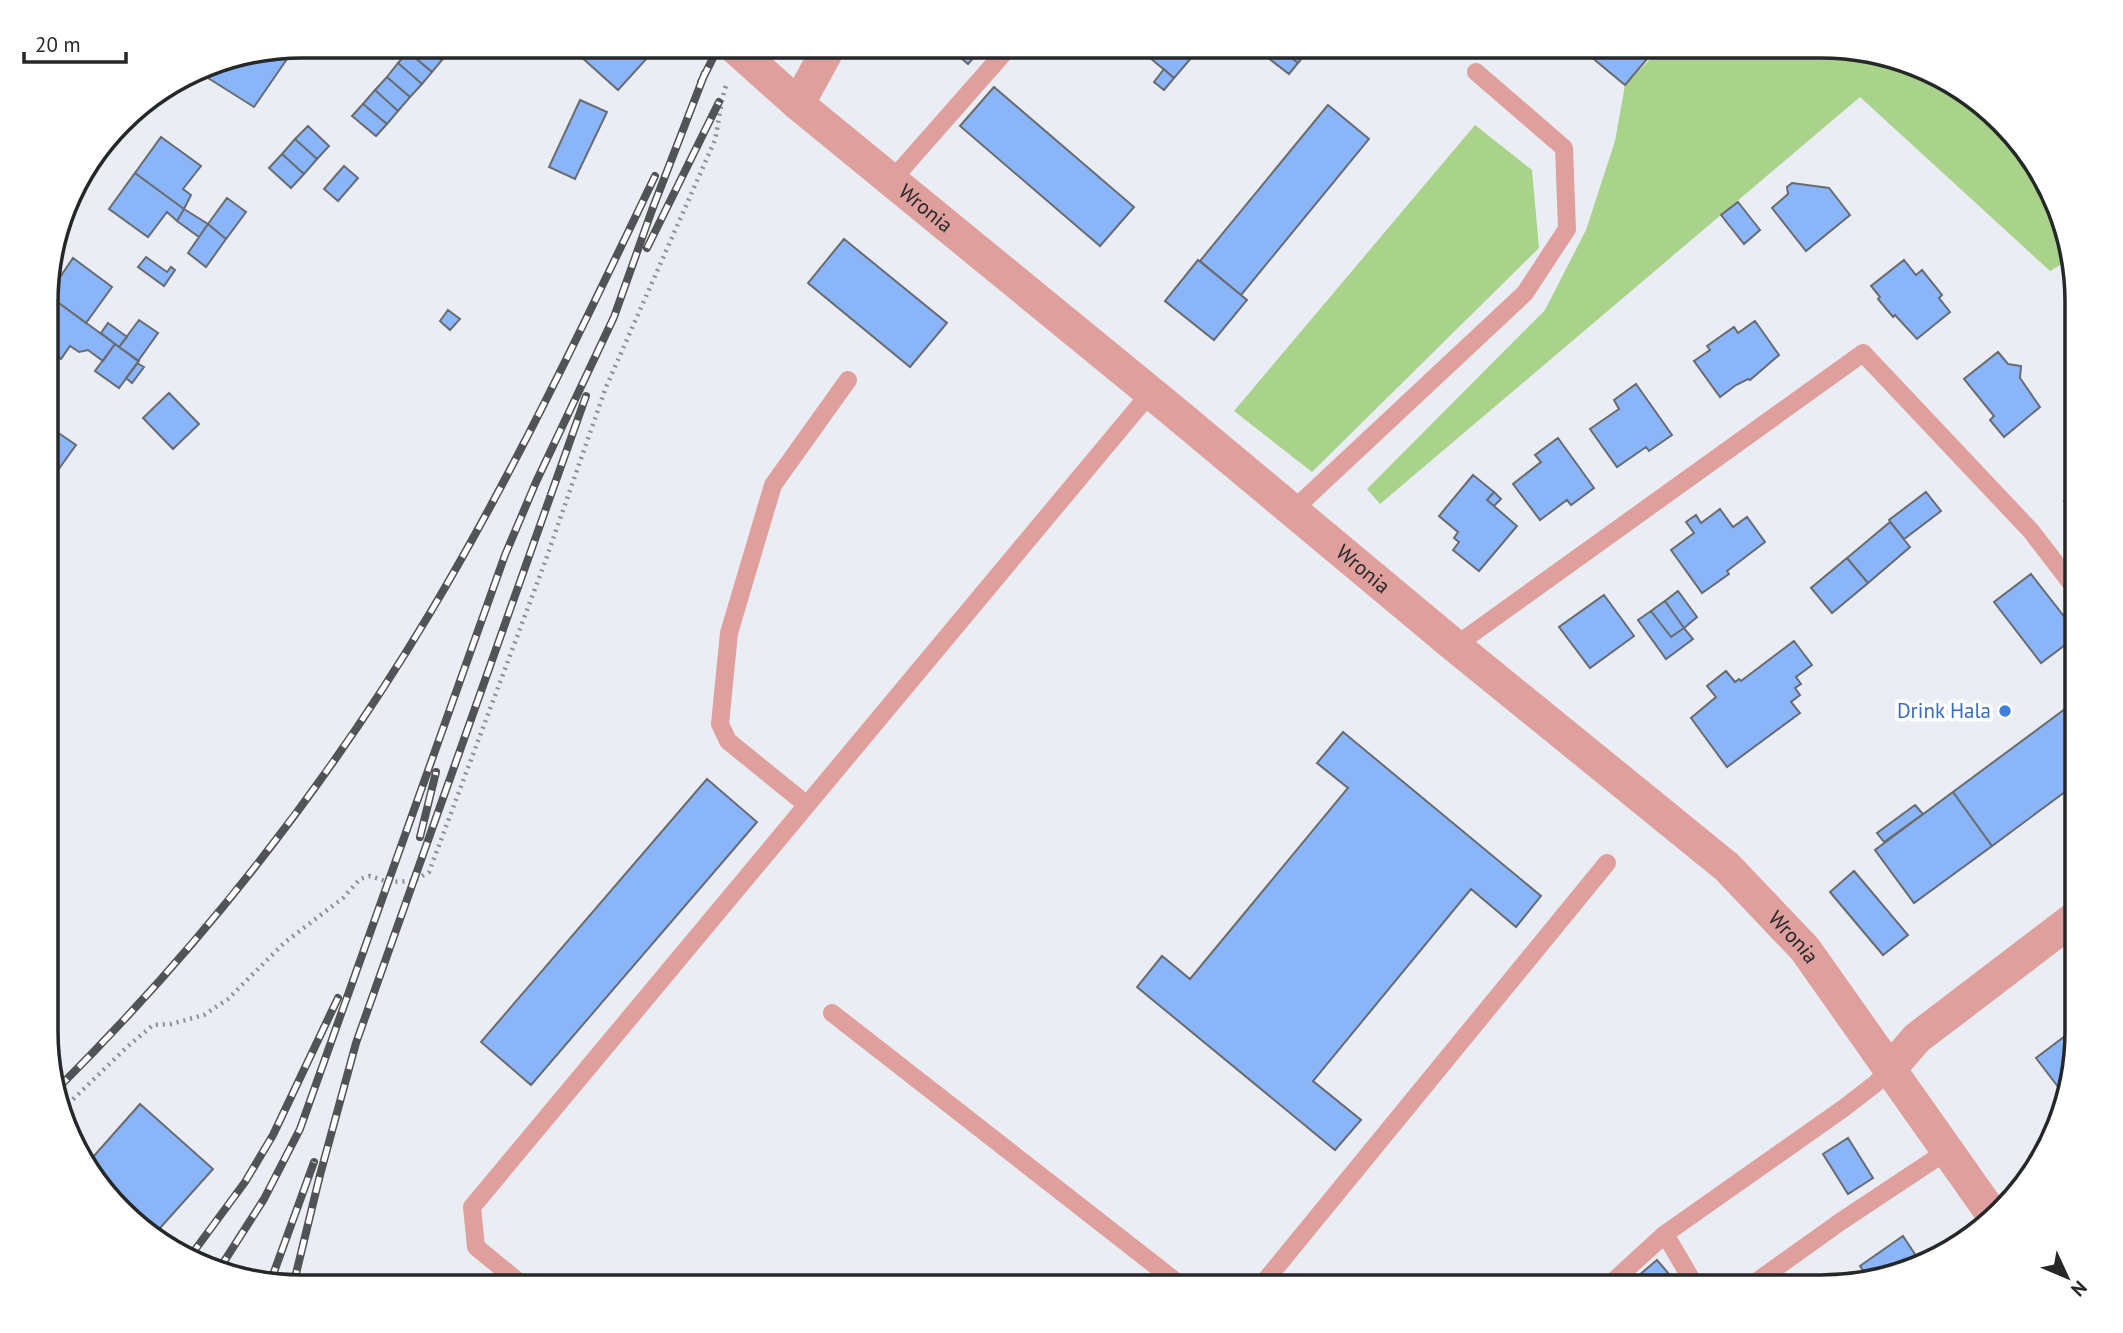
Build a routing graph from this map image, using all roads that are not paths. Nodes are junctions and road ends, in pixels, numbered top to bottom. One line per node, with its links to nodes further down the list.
1 (746, 58): 5 (street, Wronia)
2 (823, 58): 5 (street)
3 (999, 58): 6 (lane)
4 (1476, 72): 9 (lane)
5 (798, 104): 6 (street, Wronia)
6 (892, 180): 8 (street, Wronia)
7 (848, 380): 12 (lane)
8 (1151, 393): 9 (street, Wronia); 12 (lane)
9 (1292, 511): 11 (street, Wronia)
10 (2065, 575): 11 (lane)
11 (1455, 646): 16 (street, Wronia)
12 (807, 805): 20 (lane)
13 (1606, 863): 22 (lane)
14 (2065, 925): 16 (street)
15 (832, 1013): 21 (lane)
16 (1890, 1069): 17 (street, Wronia); 19 (lane)
17 (1947, 1151): 18 (street, Wronia); 25 (lane)
18 (1988, 1209)
19 (1665, 1234): 23 (lane); 24 (lane)
20 (510, 1275)
21 (1168, 1275)
22 (1270, 1275)
23 (1620, 1275)
24 (1689, 1275)
25 (1766, 1275)

